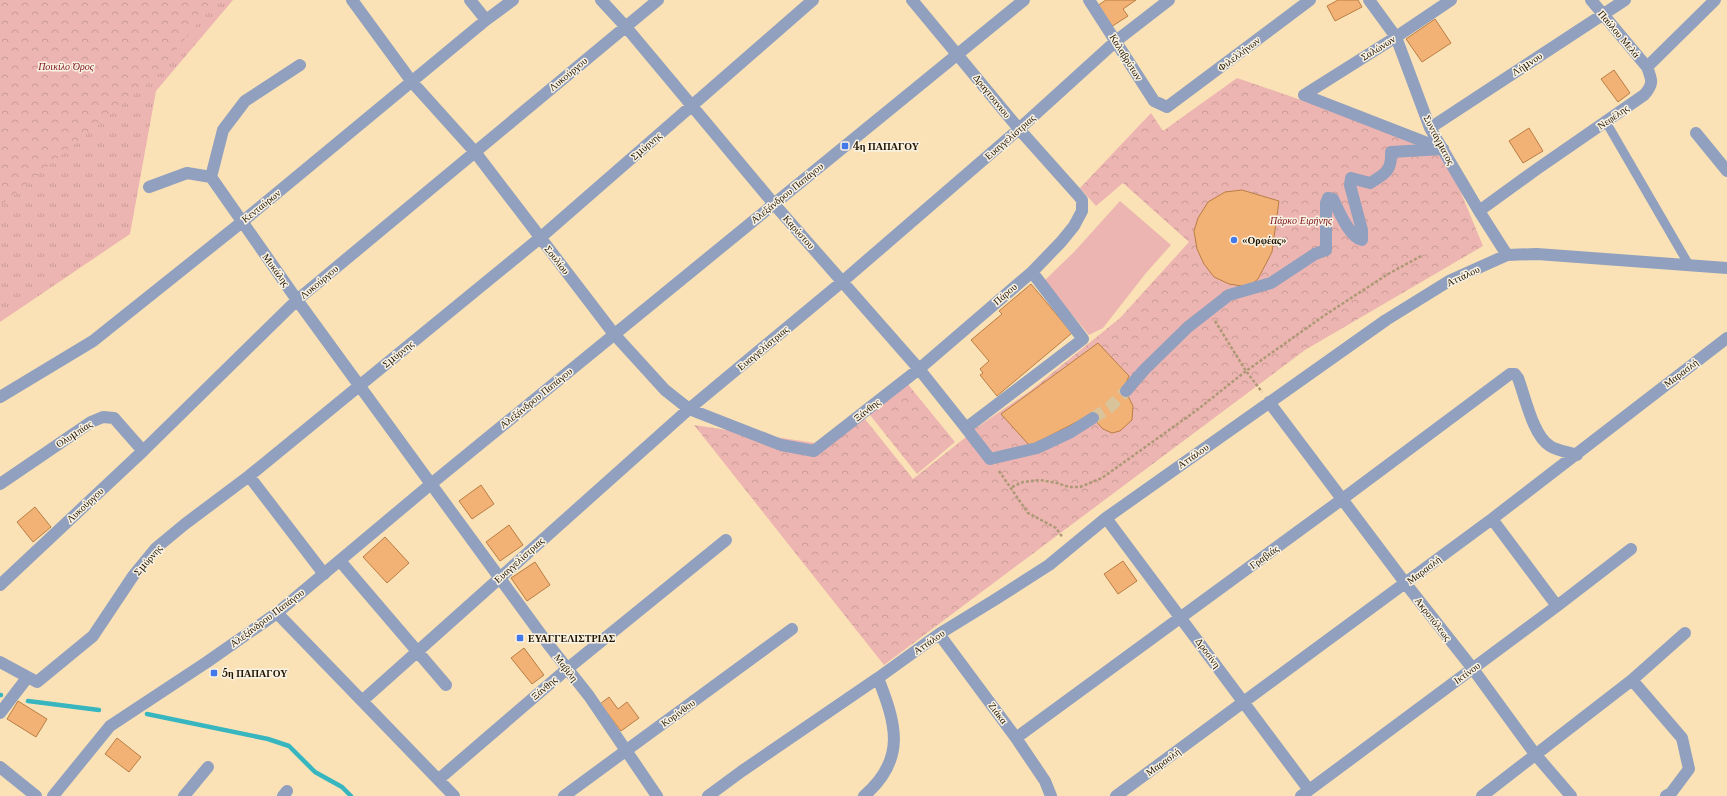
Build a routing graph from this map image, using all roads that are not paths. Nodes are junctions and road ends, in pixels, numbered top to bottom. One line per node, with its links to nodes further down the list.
1 (352, 0): 25 (street, Σουλίου)
2 (470, 0): 18 (street)
3 (513, 0): 18 (street, Κενταύρων)
4 (601, 0): 19 (street, Καρύστου)
5 (658, 0): 19 (street, Λυκούργου)
6 (813, 0): 26 (street, Σμύρνης)
7 (912, 0): 22 (street, Δραγτσανιου)
8 (1024, 0): 22 (street, Αλεξάνδρου Παπάγου)
9 (1089, 0): 21 (street, Καλαβρύτων)
10 (1169, 0): 21 (street, Ευαγγελίστριας)
11 (1310, 0): 27 (street, Φιλελλήνων)
12 (1369, 0): 20 (street, Συντάγματος)
13 (1451, 0): 20 (street, Σαλώνων)
14 (1591, 0): 17 (street, Παύλου Μελά)
15 (1625, 0): 17 (street, Λήμνου)
16 (1715, 0): 24 (street)
17 (1602, 14): 24 (street, Παύλου Μελά); 29 (street, Λήμνου)
18 (486, 20): 25 (street, Κενταύρων)
19 (626, 26): 26 (street, Καρύστου); 33 (street, Λυκούργου)
20 (1396, 37): 29 (street, Συντάγματος); 32 (street, Σαλώνων)
21 (1116, 41): 27 (street, Καλαβρύτων); 30 (street, Ευαγγελίστριας)
22 (958, 54): 30 (street, Δραγτσανιου); 37 (street, Αλεξάνδρου Παπάγου)
23 (300, 65): 35 (street)
24 (1648, 67): 28 (street, Νεφέλης)
25 (412, 82): 33 (street, Σουλίου); 40 (street, Κενταύρων)
26 (691, 106): 37 (street, Καρύστου); 41 (street, Σμύρνης)
27 (1167, 107)
28 (1606, 122): 39 (street, Νεφέλης); 43 (lane)
29 (1430, 128): 32 (street, Συντάγματος)
30 (1019, 129): 38 (street, Δραγτσανιου); 46 (street, Ευαγγελίστριας)
31 (1696, 133): 34 (street)
32 (1443, 149): 39 (street, Συντάγματος); 52 (street)
33 (475, 152): 41 (street, Σουλίου); 47 (street, Λυκούργου)
34 (1727, 171)
35 (211, 177): 36 (street); 40 (street, Μυκάλης)
36 (149, 187)
37 (774, 204): 46 (street, Καρύστου); 48 (street, Αλεξάνδρου Παπάγου)
38 (1082, 211): 45 (street, Πάρου)
39 (1479, 211): 42 (street, Συντάγματος)
40 (242, 222): 47 (street, Μυκάλης); 53 (street, Κενταύρων)
41 (540, 238): 48 (street, Σουλίου); 51 (street, Σμύρνης)
42 (1507, 256): 43 (street, Αττάλου); 54 (street, Αττάλου)
43 (1689, 265): 44 (street, Αττάλου)
44 (1727, 268)
45 (1032, 272): 50 (street, Πάρου); 57 (street)
46 (843, 281): 50 (street, Καρύστου); 55 (street, Ευαγγελίστριας)
47 (297, 300): 51 (street, Μυκάλης); 58 (street, Λυκούργου)
48 (614, 334): 55 (street, Σουλίου); 63 (street, Αλεξάνδρου Παπάγου)
49 (1727, 338): 60 (street, Μαρασλή)
50 (919, 369): 57 (street, Καρύστου); 59 (street, Ξάνθης)
51 (359, 386): 61 (street, Σμύρνης); 63 (street, Μυκάλης)
52 (1126, 391)
53 (0, 397)
54 (1269, 402): 64 (street, Ακροπόλεως); 65 (street, Αττάλου)
55 (690, 409): 59 (street, Σουλίου); 71 (street, Ευαγγελίστριας)
56 (1093, 418): 57 (street, Καρύστου)
57 (966, 428)
58 (143, 451): 62 (street, Ολυμπίας); 73 (street, Λυκούργου)
59 (814, 451)
60 (1577, 455): 64 (street, Γραβιάς); 66 (street, Μαρασλή)
61 (249, 476): 70 (street); 84 (street, Σμύρνης)
62 (0, 484)
63 (431, 484): 69 (street, Αλεξάνδρου Παπάγου); 71 (street, Μαβίλη)
64 (1341, 500): 72 (street, Ακροπόλεως); 76 (street, Γραβιάς)
65 (1106, 518): 76 (street, Δροσίνη); 79 (street, Αττάλου)
66 (1492, 520): 72 (street, Μαρασλή); 74 (street)
67 (726, 540): 82 (street, Ξάνθης)
68 (1631, 549): 74 (street, Ικτίνου)
69 (340, 561): 70 (street, Αλεξάνδρου Παπάγου); 80 (street)
70 (324, 574): 75 (street, Αλεξάνδρου Παπάγου)
71 (499, 577): 80 (street, Ευαγγελίστριας); 82 (street, Μαβίλη)
72 (1406, 584): 83 (street, Ακροπόλεως); 89 (street, Μαρασλή)
73 (0, 585)
74 (1557, 606): 83 (street, Ικτίνου)
75 (277, 613): 88 (street); 99 (street, Αλεξάνδρου Παπάγου)
76 (1181, 617): 89 (street, Δροσίνη); 91 (street, Γραβιάς)
77 (792, 630): 92 (street, Κορίνθου)
78 (1685, 633): 86 (street)
79 (939, 634): 85 (street, Αττάλου); 91 (street, Ζιάκα)
80 (417, 651): 87 (street); 88 (street, Ευαγγελίστριας)
81 (0, 662): 84 (street)
82 (567, 668): 92 (street, Μαβίλη); 96 (street, Ξάνθης)
83 (1473, 669): 93 (street, Ακροπόλεως); 97 (street, Ικτίνου)
84 (27, 678): 90 (street)
85 (878, 678): 104 (street, Αττάλου); 105 (street)
86 (1632, 680): 93 (street); 110 (street)
87 (446, 685)
88 (362, 701): 96 (street)
89 (1244, 702): 97 (street, Δροσίνη); 107 (street, Μαρασλή)
90 (0, 713)
91 (1016, 738): 106 (street, Ζιάκα)
92 (625, 751): 102 (street, Κορίνθου); 103 (street, Μαβίλη)
93 (1535, 754): 108 (street); 109 (street, Ακροπόλεως)
94 (0, 767): 98 (street)
95 (208, 767): 100 (street)
96 (439, 779): 101 (street)
97 (1305, 793)
98 (36, 796)
99 (53, 796)
100 (184, 796)
101 (454, 796)
102 (564, 796)
103 (657, 796)
104 (708, 796)
105 (864, 796)
106 (1051, 796)
107 (1116, 796)
108 (1482, 796)
109 (1571, 796)
110 (1666, 796)

